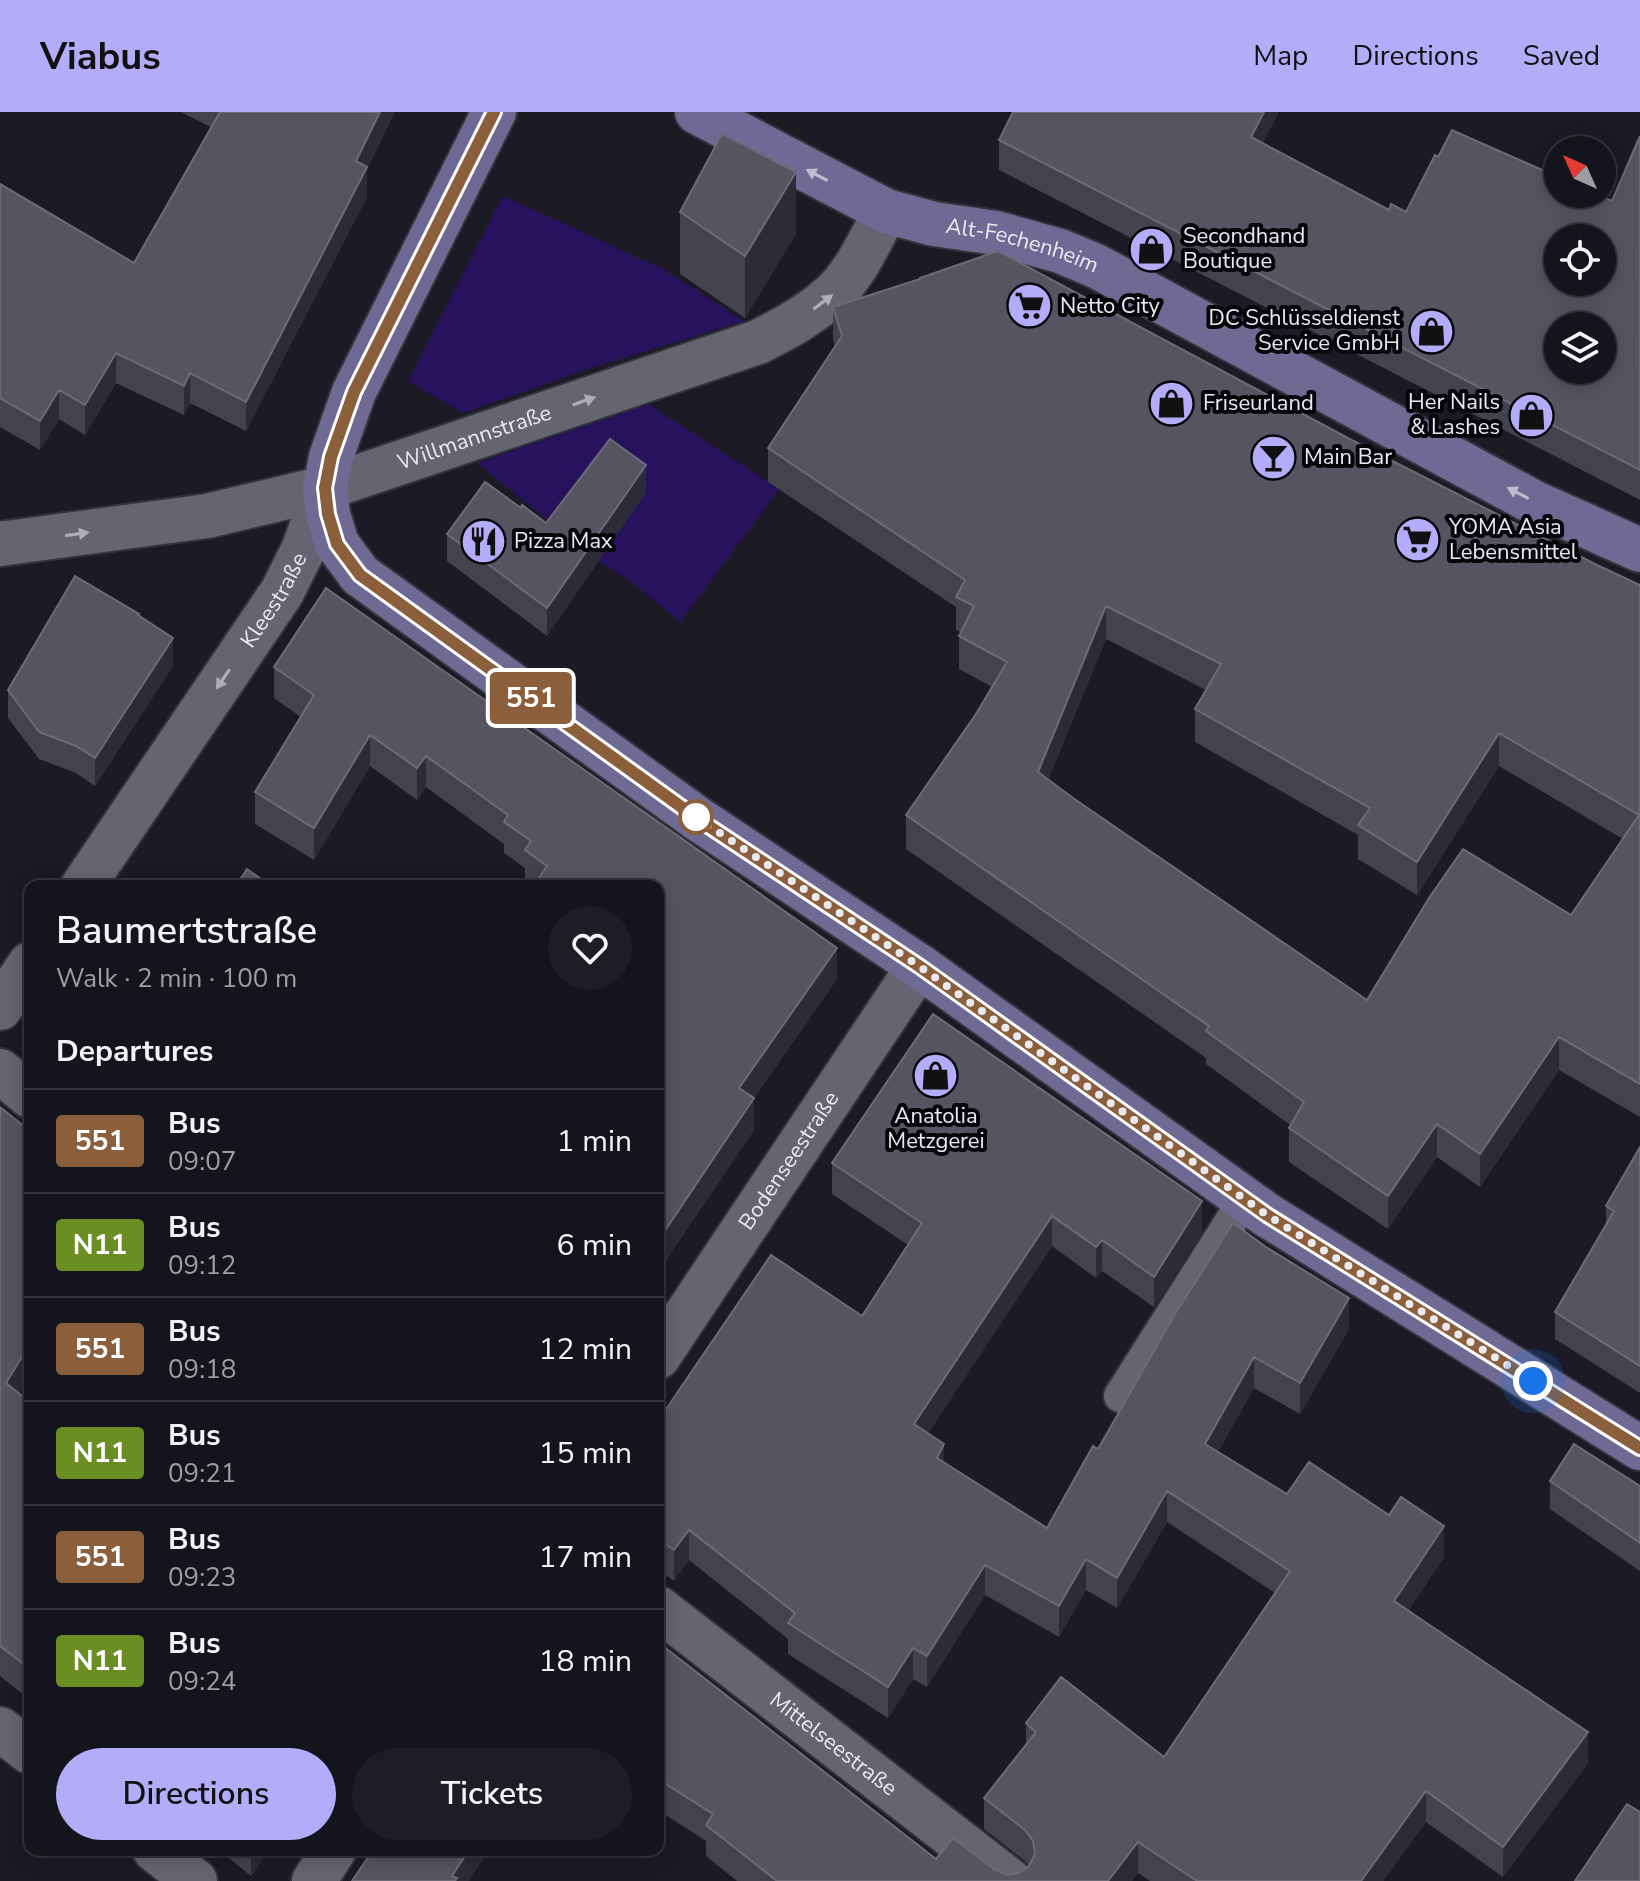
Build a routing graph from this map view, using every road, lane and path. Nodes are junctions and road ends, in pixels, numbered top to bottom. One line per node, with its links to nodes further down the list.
1 (494, 112): 4 (street, Kleestraße)
2 (697, 112): 3 (street, Alt-Fechenheim, one-way to 2)
3 (886, 211): 4 (street, Willmannstraße, one-way to 3); 6 (street, Alt-Fechenheim, one-way to 3)
4 (325, 488): 5 (street, Willmannstraße, one-way to 4); 7 (street, Kleestraße, one-way to 7); 8 (street)
5 (0, 544)
6 (1640, 550)
7 (87, 880)
8 (919, 966): 13 (street); 14 (street, Bodenseestraße)
9 (24, 973): 10 (street)
10 (0, 1008)
11 (0, 1071): 12 (street)
12 (24, 1091)
13 (1245, 1199): 15 (lane); 16 (street)
14 (664, 1348)
15 (1120, 1396)
16 (1640, 1448)
17 (664, 1613): 24 (street, Mittelseestraße)
18 (0, 1729): 19 (street)
19 (24, 1747)
20 (163, 1856): 22 (street)
21 (330, 1856): 23 (street)
22 (195, 1881)
23 (314, 1881)
24 (1010, 1881)

